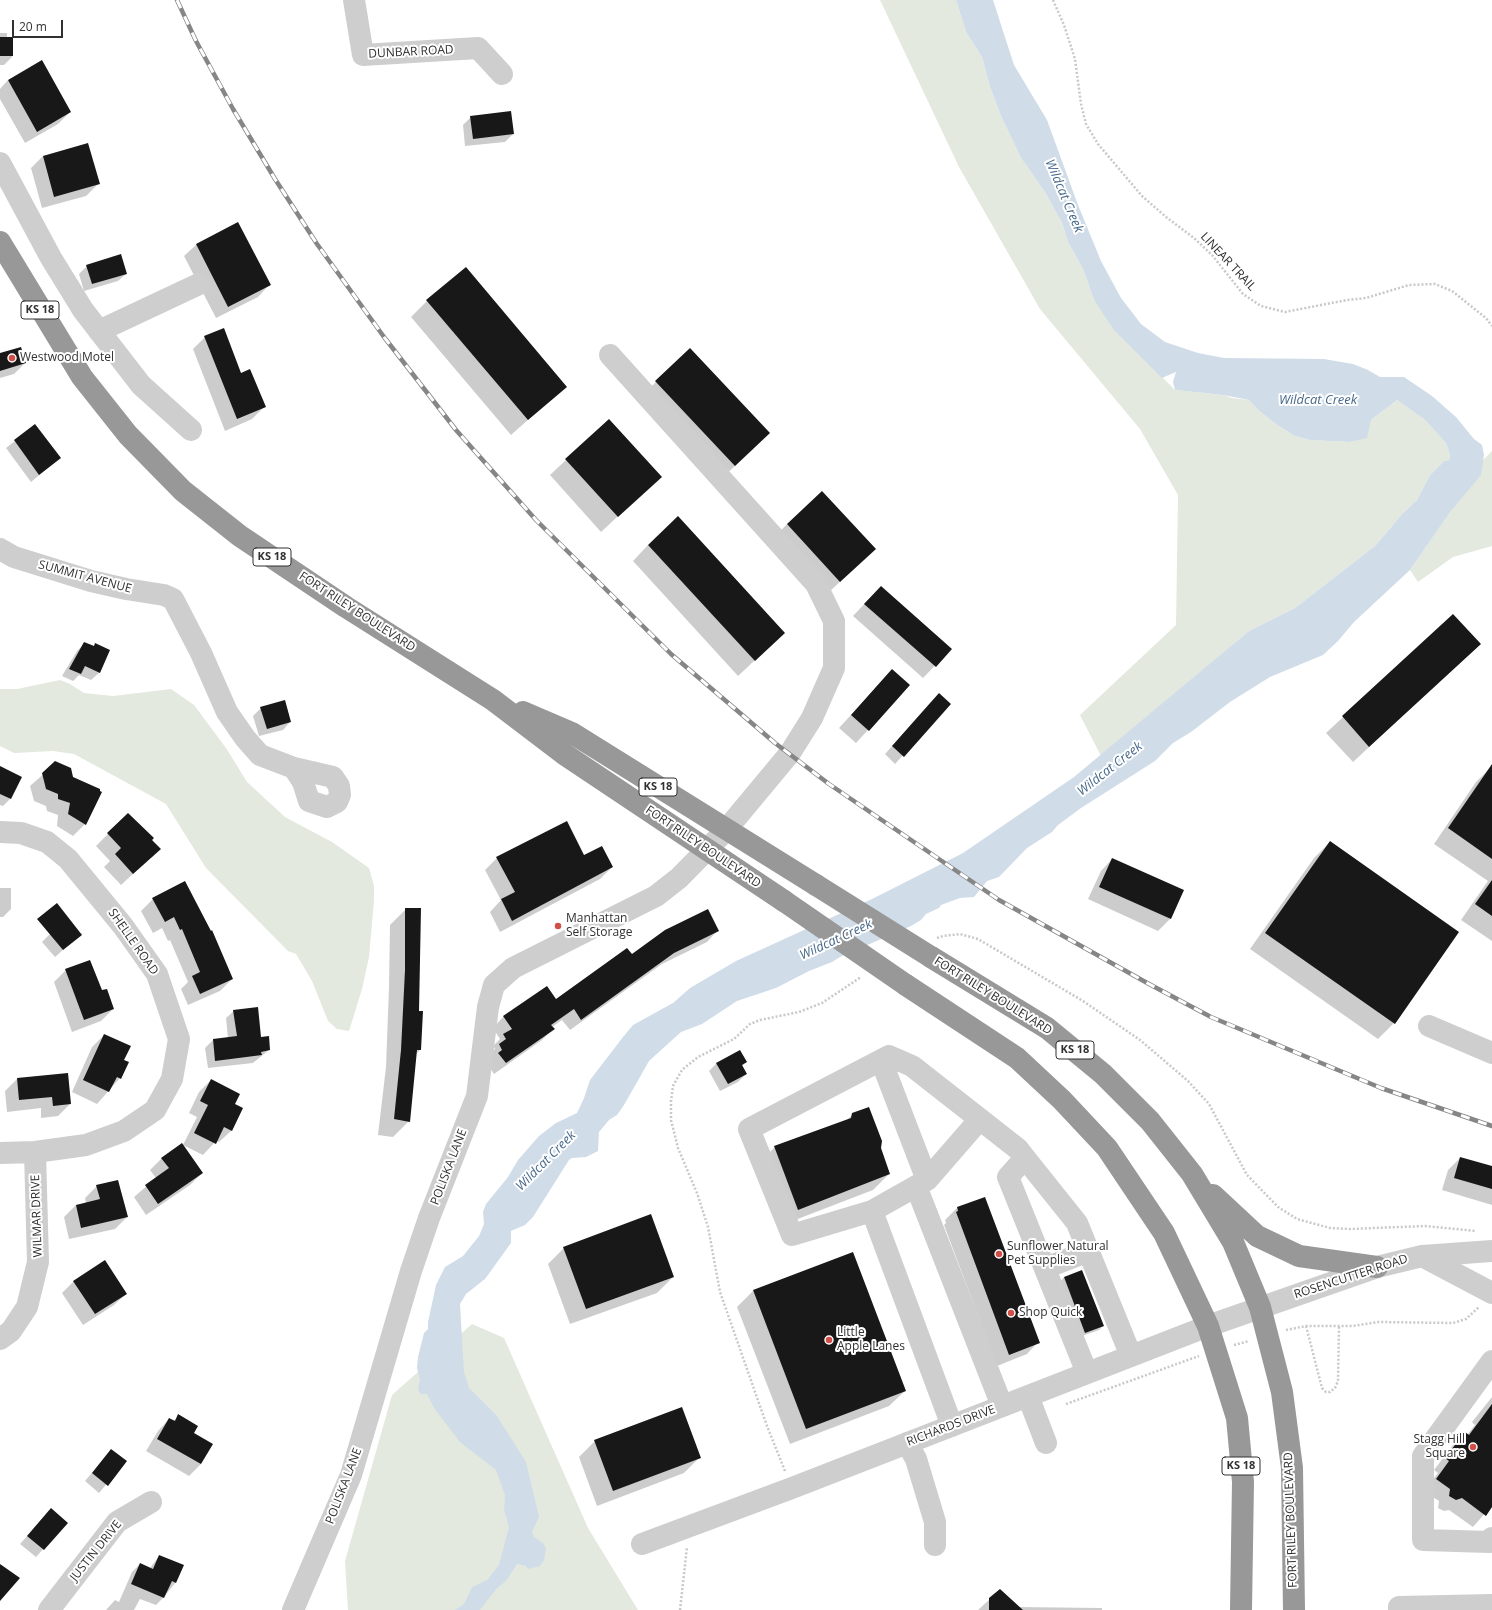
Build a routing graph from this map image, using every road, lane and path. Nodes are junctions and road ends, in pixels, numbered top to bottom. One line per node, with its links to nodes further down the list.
1 (354, 0): 3 (street, DUNBAR ROAD)
2 (1053, 0): 7 (path, LINEAR TRAIL)
3 (502, 74)
4 (0, 163): 8 (street)
5 (0, 242): 12 (highway, FORT RILEY BOULEVARD / KS 18)
6 (200, 284): 8 (street)
7 (1492, 326)
8 (99, 331): 10 (street)
9 (610, 356): 14 (street, POLISKA LANE)
10 (191, 430)
11 (0, 549): 13 (street, SUMMIT AVENUE)
12 (493, 700): 14 (highway, FORT RILEY BOULEVARD / KS 18); 16 (highway, FORT RILEY BOULEVARD / KS 18)
13 (294, 768)
14 (726, 830): 16 (street, POLISKA LANE); 24 (highway, FORT RILEY BOULEVARD / KS 18, bridge)
15 (0, 832): 21 (street, SHELLE ROAD)
16 (706, 849): 34 (highway, FORT RILEY BOULEVARD / KS 18, bridge); 51 (street, POLISKA LANE)
17 (1429, 1026): 18 (street)
18 (1492, 1053)
19 (881, 1060): 20 (street); 25 (street); 26 (street)
20 (980, 1119): 23 (street); 25 (street)
21 (35, 1152): 22 (street, SHELLE ROAD); 36 (street, WILMAR DRIVE)
22 (0, 1153)
23 (1025, 1158): 27 (street); 31 (street)
24 (1192, 1174): 30 (highway); 33 (highway, FORT RILEY BOULEVARD / KS 18)
25 (921, 1183): 26 (street); 41 (street)
26 (872, 1211): 42 (street)
27 (1089, 1251): 31 (street); 37 (street)
28 (1492, 1251): 29 (street, ROSENCUTTER ROAD)
29 (1422, 1256): 30 (street, ROSENCUTTER ROAD); 32 (street)
30 (1377, 1267): 33 (street, ROSENCUTTER ROAD)
31 (1045, 1268): 39 (street)
32 (1492, 1293): 35 (path)
33 (1260, 1307): 34 (street, RICHARDS DRIVE); 53 (highway, FORT RILEY BOULEVARD / KS 18)
34 (1208, 1326): 37 (street, RICHARDS DRIVE); 52 (highway, FORT RILEY BOULEVARD / KS 18)
35 (1339, 1326): 35 (path)
36 (0, 1339)
37 (1131, 1356): 39 (street, RICHARDS DRIVE)
38 (1492, 1360): 46 (street)
39 (1088, 1373): 40 (street, RICHARDS DRIVE)
40 (1028, 1396): 41 (street, RICHARDS DRIVE); 44 (street)
41 (1002, 1406): 42 (street, RICHARDS DRIVE)
42 (952, 1426): 43 (street, RICHARDS DRIVE)
43 (907, 1443): 47 (street, RICHARDS DRIVE); 48 (street)
44 (1046, 1443)
45 (151, 1502): 50 (street, JUSTIN DRIVE)
46 (1491, 1540)
47 (642, 1544)
48 (935, 1545)
49 (1492, 1605): 54 (street)
50 (49, 1610)
51 (293, 1610)
52 (1241, 1610)
53 (1294, 1610)
54 (1399, 1610)

